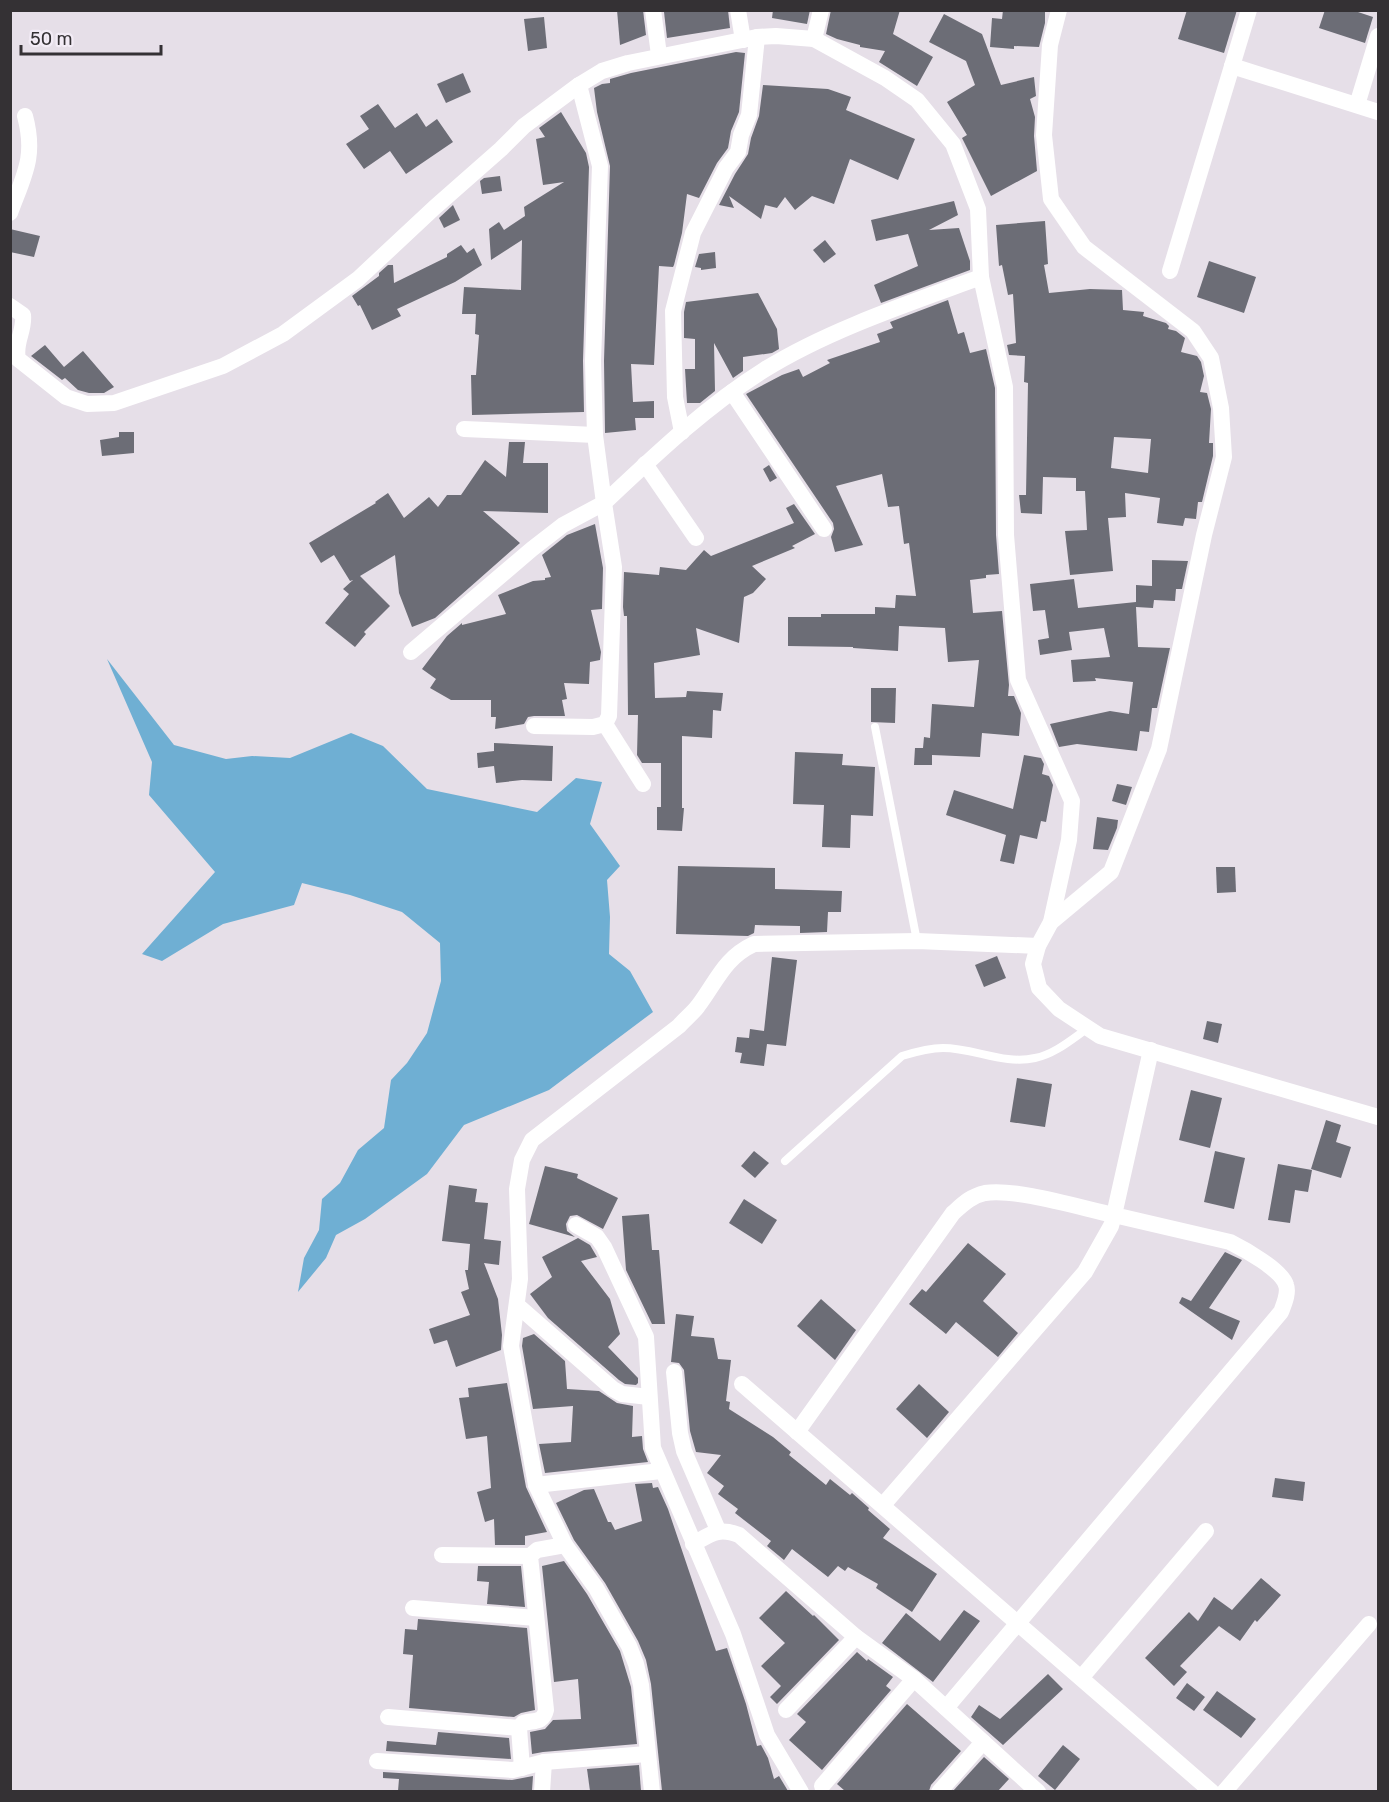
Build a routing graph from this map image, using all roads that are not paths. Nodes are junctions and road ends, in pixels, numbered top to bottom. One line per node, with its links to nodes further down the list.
1 (653, 10): 9 (street)
2 (738, 10): 7 (street)
3 (821, 10): 8 (street)
4 (1059, 10): 32 (street)
5 (1250, 10): 10 (street)
6 (1378, 36): 12 (street)
7 (750, 39): 8 (street); 9 (street); 21 (street)
8 (814, 39): 17 (street)
9 (659, 55): 11 (street)
10 (1232, 66): 12 (street); 16 (street)
11 (579, 85): 18 (street); 22 (street)
12 (1357, 105): 13 (street)
13 (1378, 112)
14 (25, 116): 15 (street)
15 (10, 213)
16 (1170, 271)
17 (981, 277): 19 (street); 32 (street)
18 (10, 306)
19 (732, 392): 21 (street); 25 (street)
20 (464, 429): 22 (street)
21 (682, 432): 23 (street)
22 (595, 435): 24 (street)
23 (645, 464): 24 (street); 26 (street)
24 (604, 503): 27 (street); 28 (street)
25 (824, 529)
26 (696, 538)
27 (411, 652)
28 (605, 724): 29 (street); 31 (street)
29 (534, 726)
30 (875, 727): 33 (lane)
31 (643, 784)
32 (1051, 922): 34 (street)
33 (917, 941): 34 (street); 41 (street)
34 (1038, 946): 35 (street)
35 (1088, 1028): 36 (street); 38 (lane)
36 (1151, 1050): 37 (street); 39 (street)
37 (1378, 1117)
38 (785, 1161)
39 (1114, 1215): 45 (street); 48 (street); 57 (street)
40 (576, 1226): 44 (street)
41 (517, 1305): 44 (street); 47 (street)
42 (674, 1372): 49 (street)
43 (742, 1384): 45 (street)
44 (649, 1396): 46 (street)
45 (798, 1432): 48 (street)
46 (661, 1471): 47 (street); 51 (street)
47 (536, 1485): 52 (street)
48 (883, 1505): 57 (street)
49 (718, 1530): 51 (street); 59 (street)
50 (1206, 1531): 60 (street)
51 (693, 1544): 74 (street)
52 (565, 1545): 54 (street); 67 (street)
53 (442, 1555): 54 (street)
54 (530, 1556): 56 (street)
55 (412, 1608): 56 (street)
56 (536, 1618): 65 (street)
57 (1018, 1623): 60 (street); 62 (street)
58 (1369, 1624): 78 (street)
59 (856, 1638): 61 (street); 63 (street)
60 (1081, 1678): 77 (street)
61 (914, 1679): 62 (street); 71 (street)
62 (946, 1708): 66 (street)
63 (786, 1710)
64 (387, 1718): 65 (street)
65 (519, 1728): 70 (street)
66 (983, 1742): 75 (street); 76 (street)
67 (647, 1754): 69 (street); 73 (street)
68 (377, 1761): 70 (street)
69 (544, 1762): 70 (street); 72 (street)
70 (522, 1768)
71 (822, 1786)
72 (542, 1791)
73 (652, 1791)
74 (801, 1791)
75 (939, 1791)
76 (1038, 1791)
77 (1212, 1791)
78 (1224, 1791)

